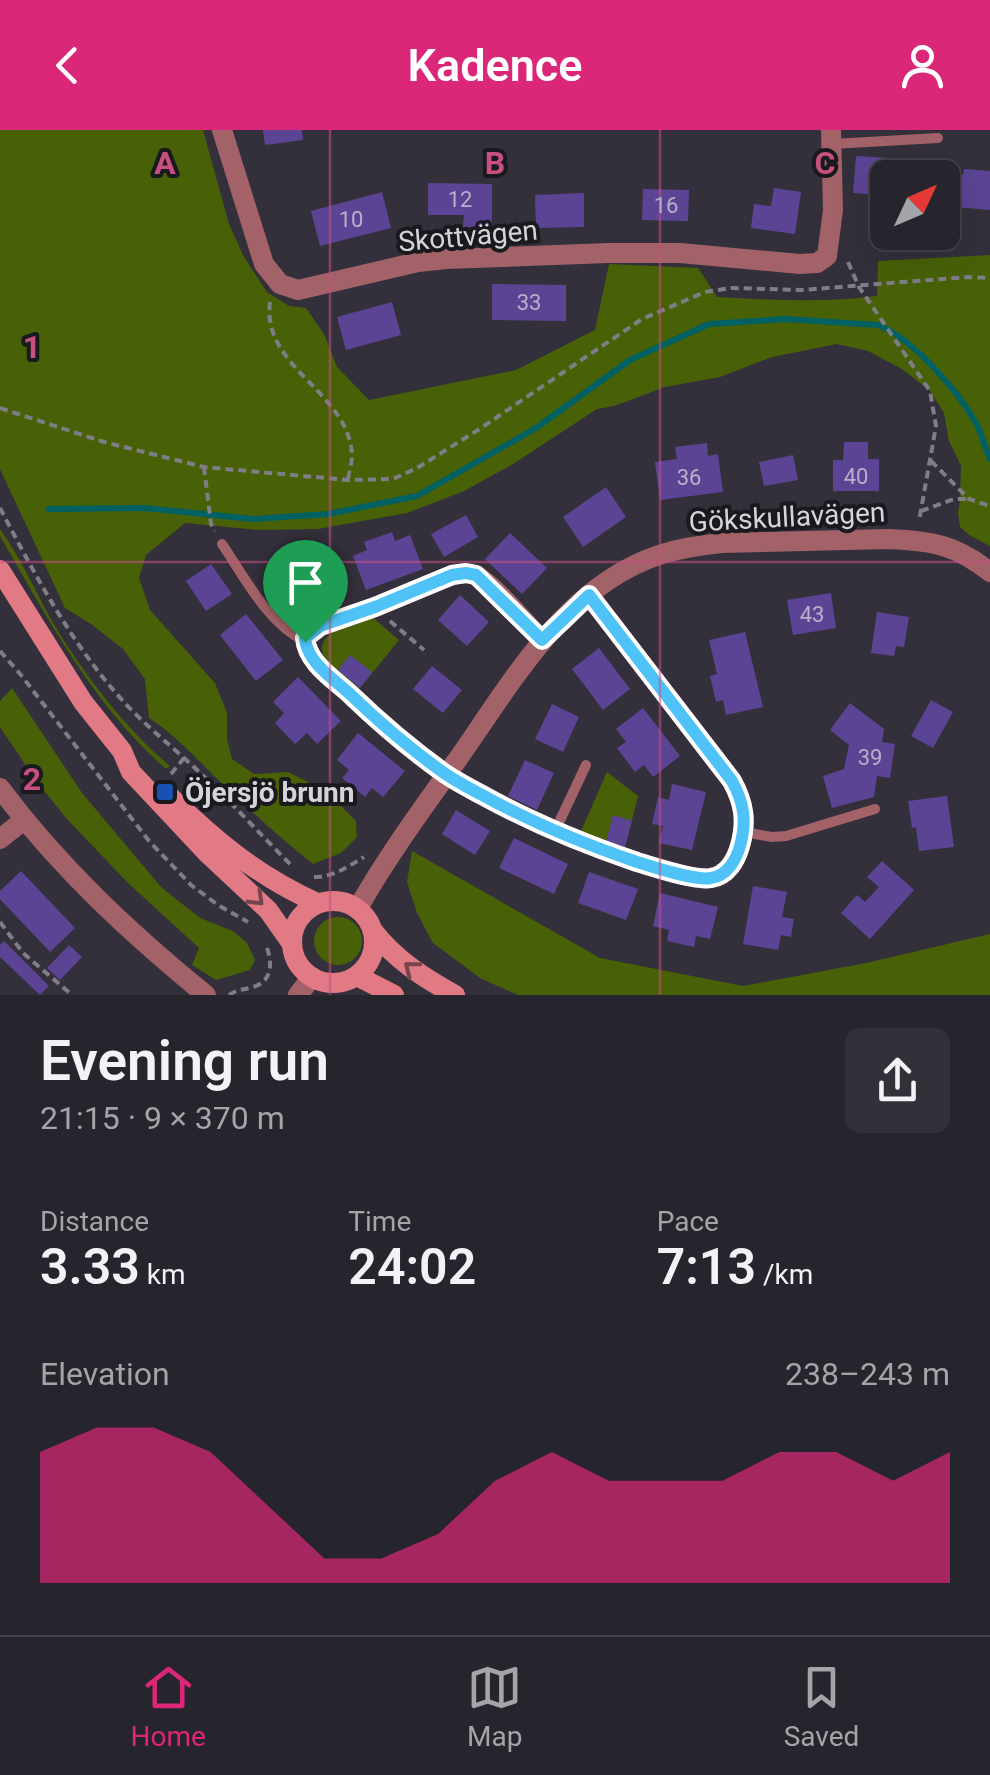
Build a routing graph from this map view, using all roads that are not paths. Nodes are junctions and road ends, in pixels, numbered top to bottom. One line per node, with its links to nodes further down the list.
1 (222, 130): 2 (street, Skottvägen)
2 (832, 137): 3 (lane)
3 (938, 138)
4 (222, 544): 9 (lane)
5 (0, 570): 10 (street)
6 (990, 572): 7 (street, Gökskullavägen)
7 (589, 595): 8 (street, Gökskullavägen); 17 (street)
8 (542, 640): 9 (street); 12 (street, Gökskullavägen)
9 (305, 642): 12 (street)
10 (122, 750): 19 (street); 22 (street, one-way to 22)
11 (586, 765): 16 (lane)
12 (446, 775): 16 (street); 20 (street, Gökskullavägen)
13 (0, 788): 15 (street)
14 (876, 810): 17 (lane)
15 (24, 820): 18 (street); 25 (street)
16 (555, 832): 17 (street)
17 (744, 832)
18 (0, 839)
19 (318, 903): 20 (street); 22 (street)
20 (358, 908): 21 (street)
21 (374, 932): 23 (street); 28 (street, one-way to 21)
22 (292, 944): 24 (street)
23 (358, 976): 24 (street); 27 (street)
24 (312, 977): 26 (street)
25 (206, 995)
26 (298, 995)
27 (394, 995)
28 (455, 995)

